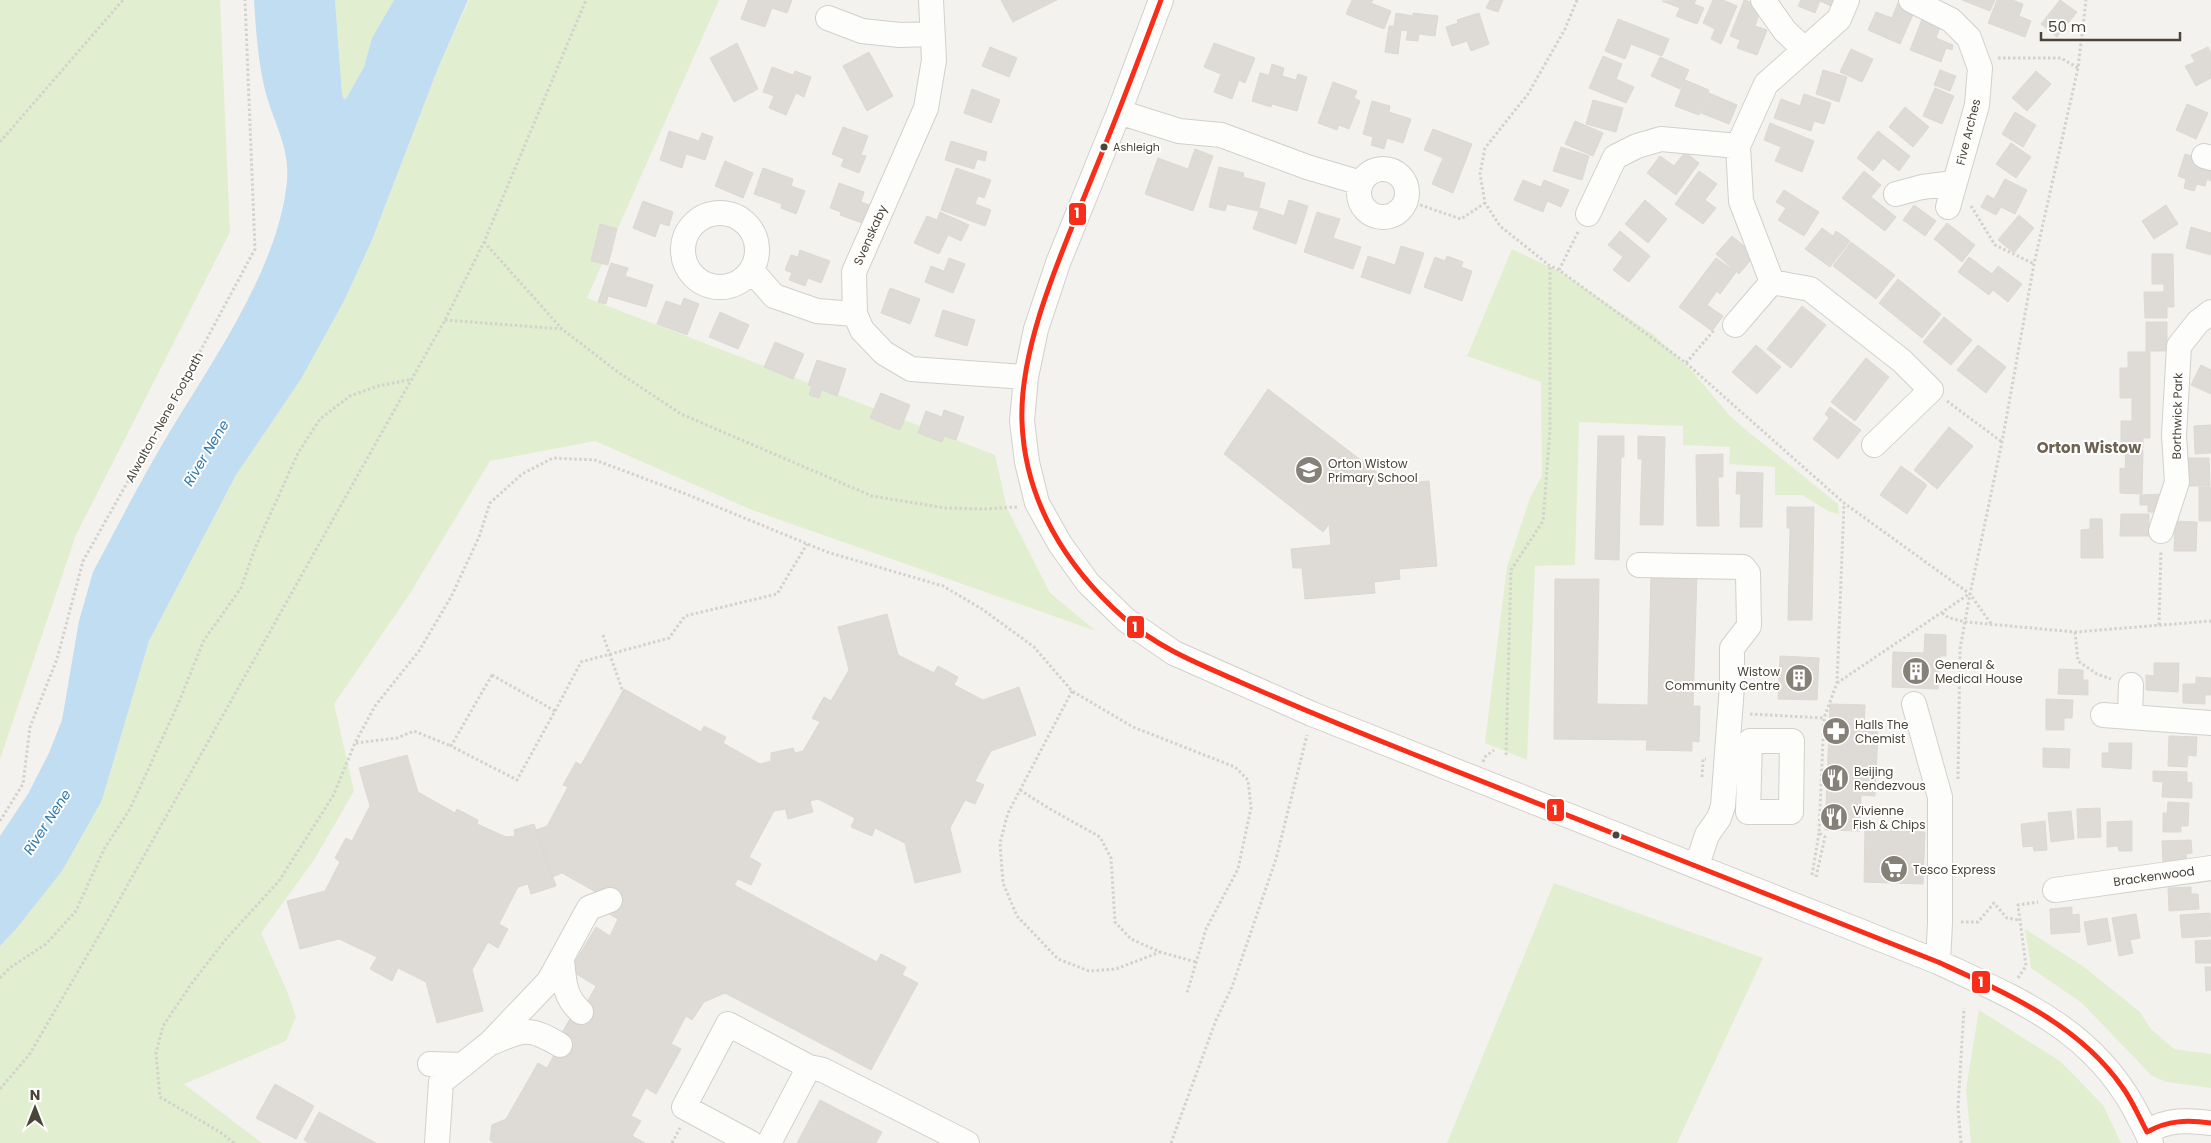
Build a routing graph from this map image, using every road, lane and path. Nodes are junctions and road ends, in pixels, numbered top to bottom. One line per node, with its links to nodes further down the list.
1 (123, 0): 17 (path)
2 (245, 0): 76 (path, Alwalton-Nene Footpath)
3 (586, 0): 26 (path)
4 (930, 0): 12 (street, Svenskaby)
5 (1161, 0): 16 (street)
6 (1577, 0): 23 (path)
7 (1763, 0): 13 (street)
8 (1847, 0): 13 (street)
9 (1911, 0): 14 (street, Five Arches)
10 (2086, 0): 15 (path)
11 (828, 18): 12 (street)
12 (932, 34): 33 (street, Svenskaby)
13 (1804, 49): 18 (street)
14 (1976, 55): 15 (path); 20 (street, Five Arches)
15 (2078, 68): 27 (path)
16 (1119, 112): 19 (street); 38 (street)
17 (0, 142)
18 (1738, 146): 25 (street); 31 (street)
19 (1361, 183): 22 (street); 22 (street)
20 (1954, 183): 21 (street); 24 (street, Five Arches); 27 (path)
21 (1896, 194)
22 (1406, 200): 23 (path)
23 (1485, 203): 28 (path)
24 (1948, 207)
25 (1588, 214): 29 (path)
26 (484, 242): 34 (path); 36 (path)
27 (2034, 264): 41 (path)
28 (1550, 266): 29 (path); 71 (path)
29 (1559, 270): 37 (path)
30 (752, 271): 33 (street)
31 (1772, 282): 35 (street); 40 (street)
32 (2211, 312): 45 (street, Borthwick Park)
33 (855, 314): 38 (street, Svenskaby)
34 (446, 320): 36 (path); 39 (path)
35 (1735, 324): 37 (path)
36 (562, 330): 44 (path)
37 (1686, 363): 43 (path)
38 (1026, 377): 77 (street)
39 (413, 379): 88 (path); 96 (path)
40 (1931, 390): 41 (path); 42 (street)
41 (2002, 442): 48 (path)
42 (1874, 446)
43 (1844, 503): 48 (path); 57 (path)
44 (1018, 507)
45 (2161, 531): 53 (path)
46 (808, 544): 56 (path); 59 (path); 69 (path)
47 (1639, 566): 63 (street)
48 (1970, 594): 49 (path); 51 (path); 52 (path)
49 (1942, 613): 51 (path); 57 (path)
50 (2211, 621): 53 (path)
51 (1966, 622): 52 (path); 72 (path)
52 (1992, 625): 54 (path)
53 (2159, 625): 54 (path)
54 (2075, 632): 58 (path)
55 (604, 635): 56 (path)
56 (610, 655): 60 (path); 62 (path)
57 (1837, 683): 66 (path)
58 (2131, 685): 65 (street)
59 (1072, 691): 73 (path); 86 (path)
60 (623, 692)
61 (1914, 704): 87 (street)
62 (555, 711): 70 (path); 70 (path)
63 (1730, 713): 66 (path); 75 (street)
64 (2103, 715): 65 (street)
65 (2130, 716): 67 (street)
66 (1824, 718): 79 (path)
67 (2211, 723)
68 (1307, 735): 104 (path)
69 (355, 743): 70 (path); 99 (path)
70 (451, 746)
71 (1506, 755)
72 (1958, 780)
73 (1020, 790): 84 (path); 84 (path)
74 (1748, 805): 75 (street)
75 (1723, 806): 77 (street)
76 (0, 821)
77 (1697, 865): 87 (street)
78 (2211, 868): 80 (street, Brackenwood)
79 (1814, 876)
80 (2055, 890): 82 (path)
81 (610, 900): 85 (street)
82 (2019, 920): 83 (path); 89 (path)
83 (1960, 931)
84 (1160, 952): 86 (path)
85 (562, 959): 92 (street); 93 (street)
86 (1196, 962): 90 (path)
87 (1938, 962): 98 (street)
88 (0, 978)
89 (2017, 980)
90 (1187, 993)
91 (1964, 1008): 105 (path)
92 (581, 1012)
93 (490, 1043): 94 (street); 100 (street)
94 (560, 1045)
95 (809, 1067): 101 (street); 102 (street); 103 (street)
96 (0, 1089)
97 (2211, 1123): 98 (street)
98 (2149, 1137)
99 (234, 1143)
100 (437, 1143)
101 (751, 1143)
102 (768, 1143)
103 (967, 1143)
104 (1171, 1143)
105 (1961, 1143)

